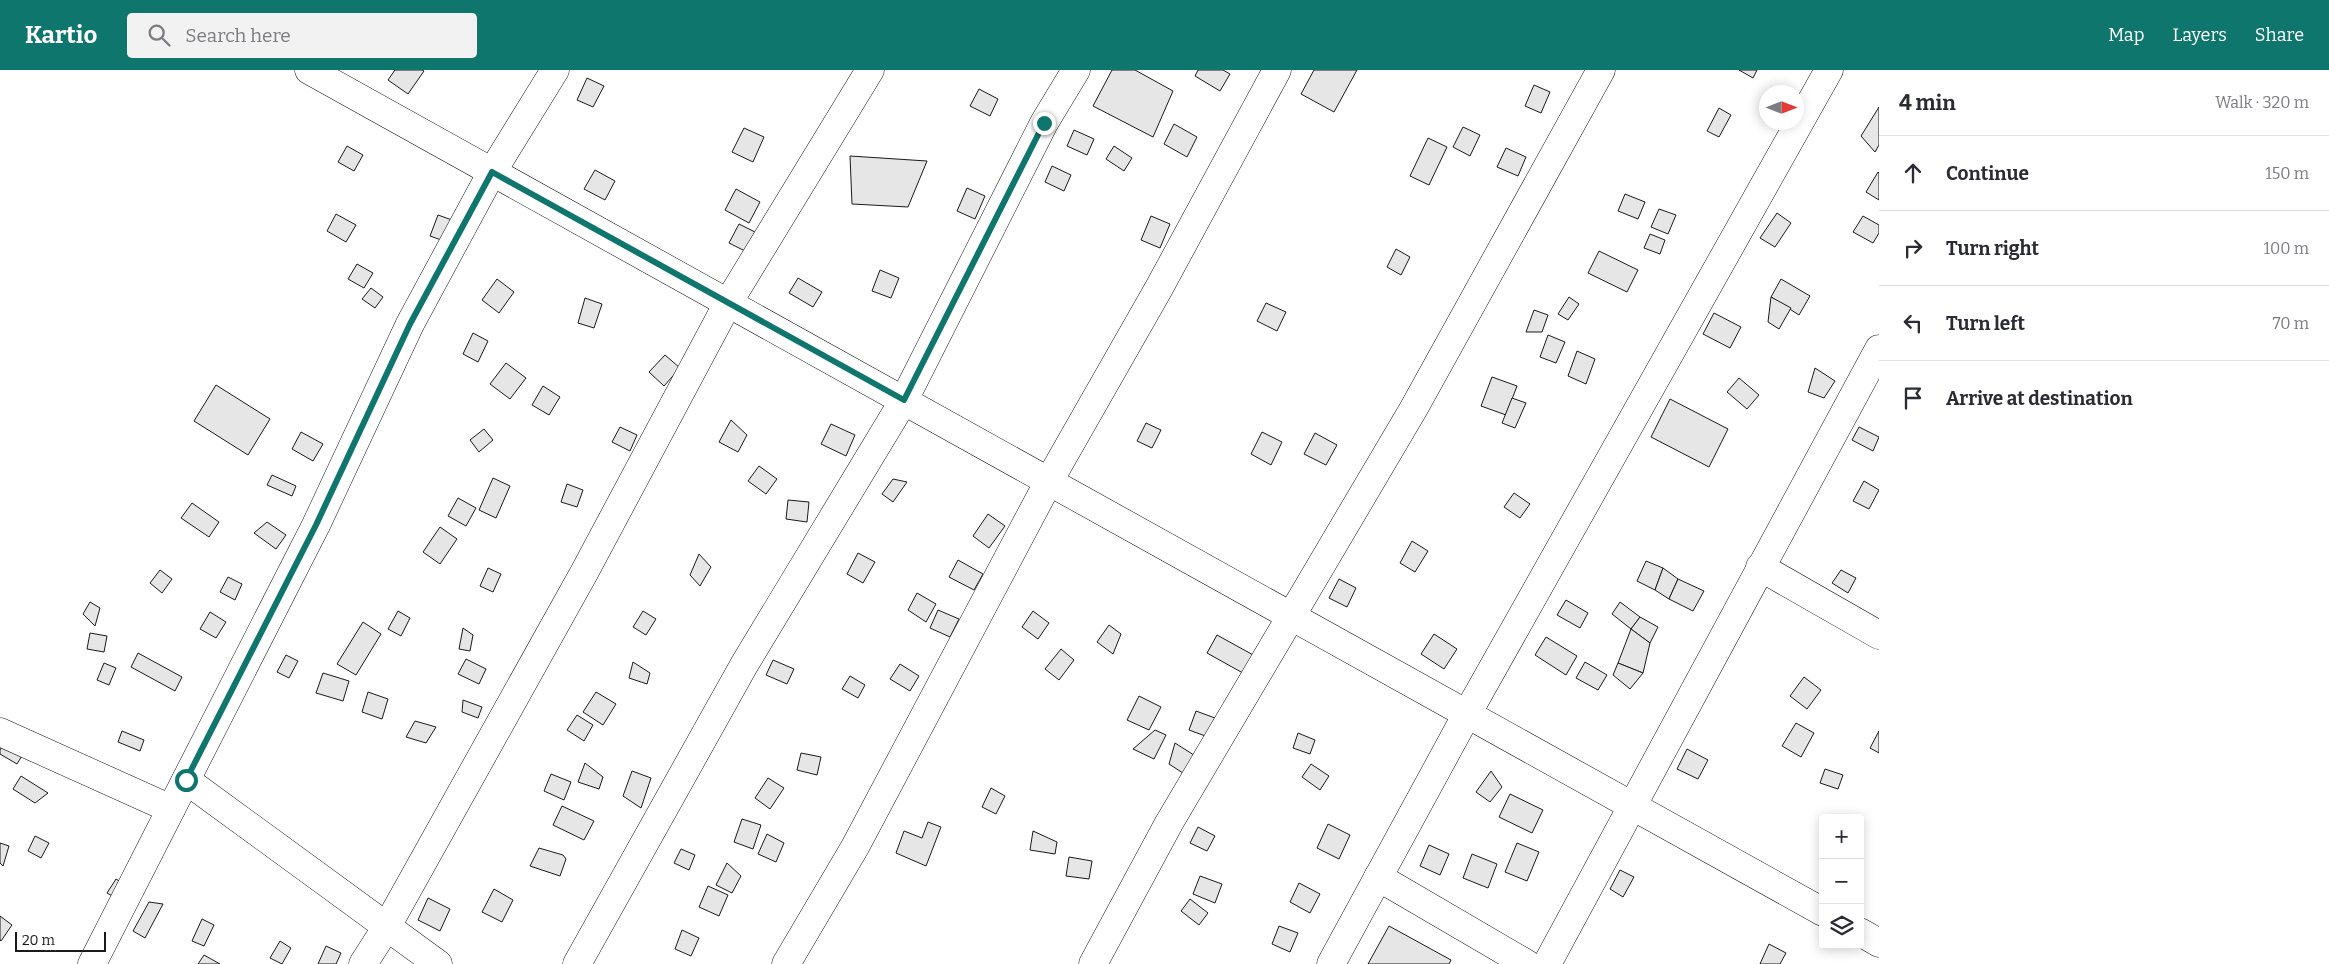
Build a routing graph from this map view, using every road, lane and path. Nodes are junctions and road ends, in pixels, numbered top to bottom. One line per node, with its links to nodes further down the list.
1 (309, 70): 8 (street)
2 (554, 70): 8 (street)
3 (870, 70): 9 (street)
4 (1076, 70): 11 (street)
5 (1277, 70): 12 (street)
6 (1601, 70): 14 (street)
7 (1829, 70): 16 (street)
8 (492, 172): 9 (street); 18 (street)
9 (728, 303): 11 (street); 23 (street)
10 (1879, 349): 13 (street)
11 (904, 400): 12 (street); 29 (street)
12 (1049, 481): 14 (street); 30 (street)
13 (1760, 567): 15 (street); 19 (street)
14 (1291, 616): 16 (street); 31 (street)
15 (1879, 635)
16 (1467, 714): 19 (street); 21 (street)
17 (0, 732): 20 (street)
18 (186, 780): 20 (street); 23 (street)
19 (1633, 806): 22 (street); 34 (street)
20 (171, 809): 26 (street)
21 (1378, 877): 32 (street); 33 (street)
22 (1819, 910)
23 (386, 928): 27 (street); 28 (street)
24 (1864, 934): 25 (street)
25 (1879, 943)
26 (92, 964)
27 (363, 964)
28 (438, 964)
29 (576, 964)
30 (786, 964)
31 (1093, 964)
32 (1331, 964)
33 (1527, 964)
34 (1547, 964)

